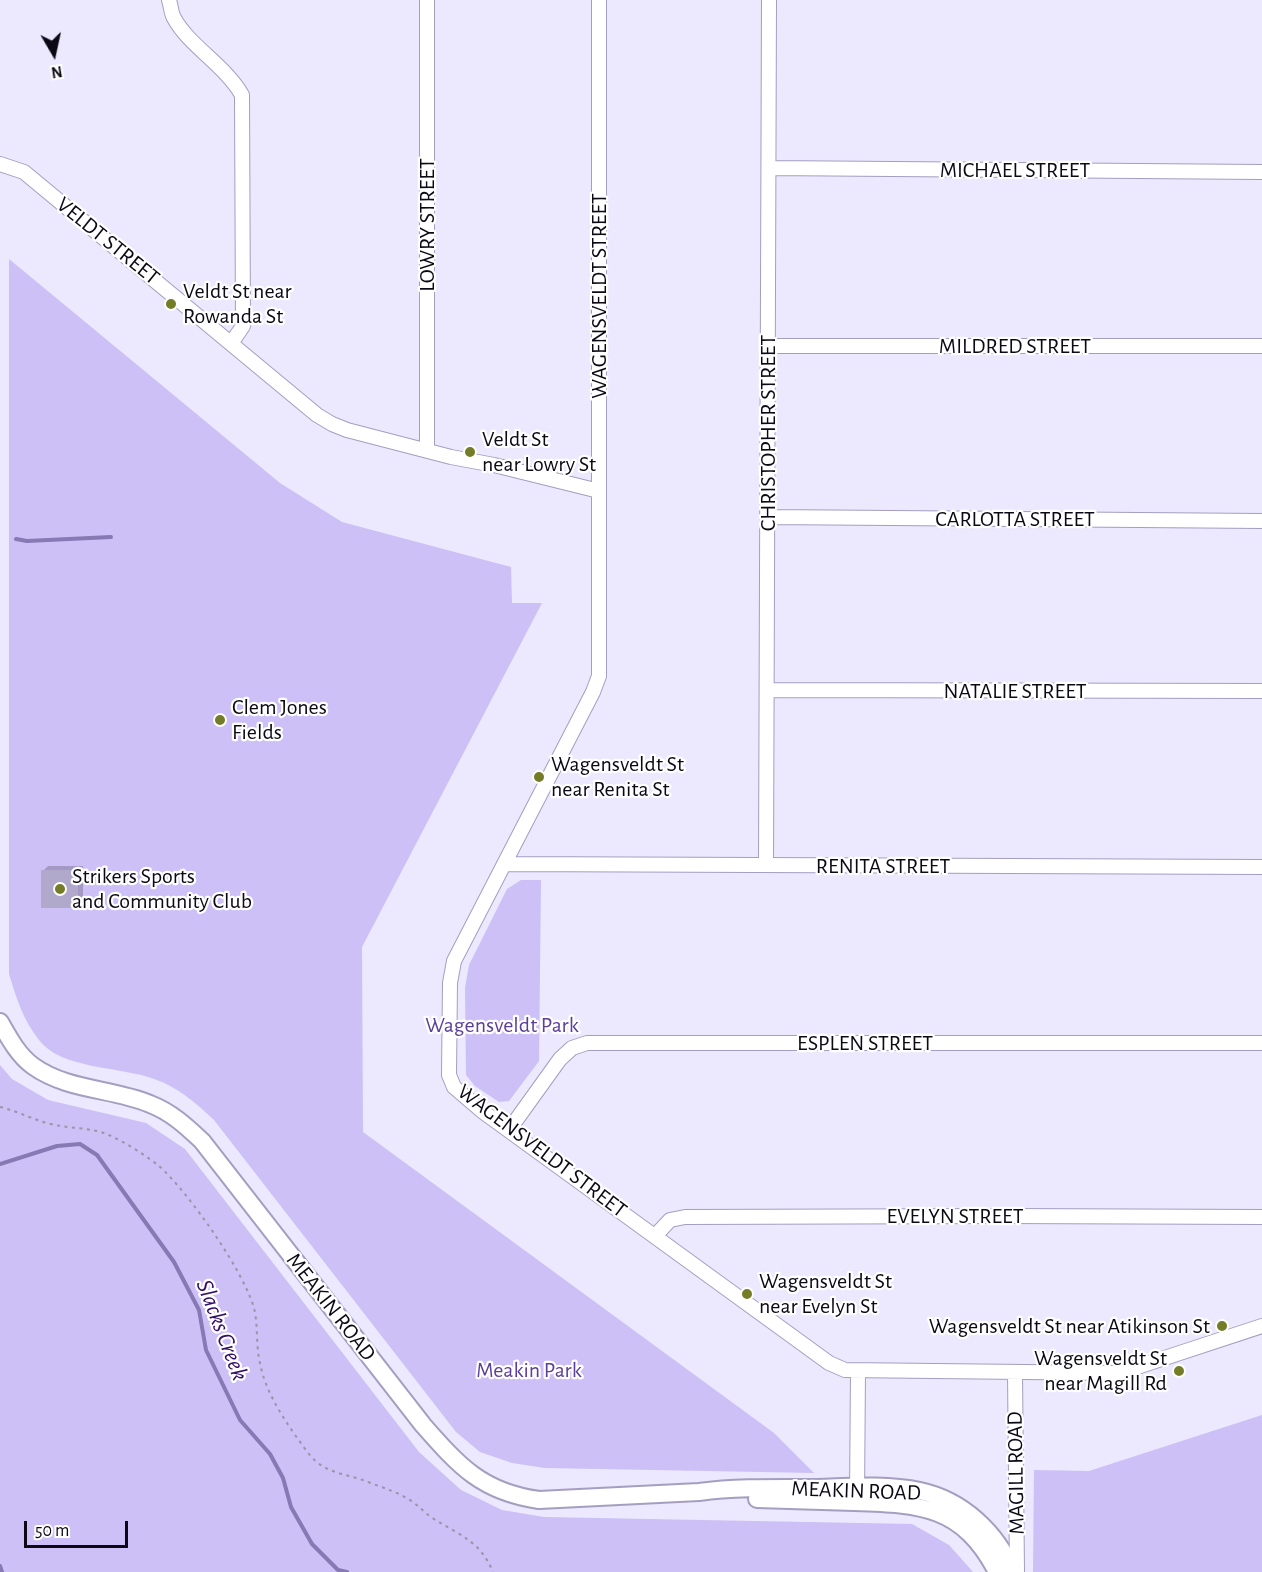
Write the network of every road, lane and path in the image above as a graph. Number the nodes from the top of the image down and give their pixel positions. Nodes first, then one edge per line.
1 (169, 0) edge
2 (427, 0) edge
3 (599, 0) edge
4 (769, 0) edge
5 (0, 164) edge
6 (769, 168) junction
7 (1262, 172) edge
8 (232, 342) junction
9 (768, 346) junction
10 (1262, 346) edge
11 (427, 450) junction
12 (599, 491) junction
13 (768, 517) junction
14 (1262, 521) edge
15 (767, 690) junction
16 (1262, 691) edge
17 (504, 864) junction
18 (766, 866) junction
19 (1262, 867) edge
20 (0, 1022) edge
21 (1262, 1043) edge
22 (0, 1107) edge
23 (509, 1130) junction
24 (1262, 1217) edge
25 (655, 1236) junction
26 (1262, 1326) edge
27 (858, 1372) junction
28 (1015, 1373) junction
29 (856, 1495) junction
30 (493, 1572) edge
31 (997, 1572) edge
32 (1012, 1572) edge
33 (1017, 1572) edge

1 - 8 street
2 - 11 street, LOWRY STREET
3 - 12 street, WAGENSVELDT STREET
4 - 6 street, CHRISTOPHER STREET
5 - 8 street, VELDT STREET
6 - 7 street, MICHAEL STREET
6 - 9 street, CHRISTOPHER STREET
8 - 11 street, VELDT STREET
9 - 10 street, MILDRED STREET
9 - 13 street, CHRISTOPHER STREET
11 - 12 street, VELDT STREET
12 - 17 street, WAGENSVELDT STREET
13 - 14 street, CARLOTTA STREET
13 - 15 street, CHRISTOPHER STREET
15 - 16 street, NATALIE STREET
15 - 18 street, CHRISTOPHER STREET
17 - 18 street, RENITA STREET
17 - 23 street, WAGENSVELDT STREET
18 - 19 street, RENITA STREET
20 - 29 street, MEAKIN ROAD
21 - 23 street, ESPLEN STREET
22 - 30 path
23 - 25 street, WAGENSVELDT STREET
24 - 25 street, EVELYN STREET
25 - 27 street, WAGENSVELDT STREET
26 - 28 street, WAGENSVELDT STREET
27 - 28 street, WAGENSVELDT STREET
27 - 29 street
28 - 33 street, MAGILL ROAD
29 - 31 street, MEAKIN ROAD
29 - 32 street, MEAKIN ROAD

